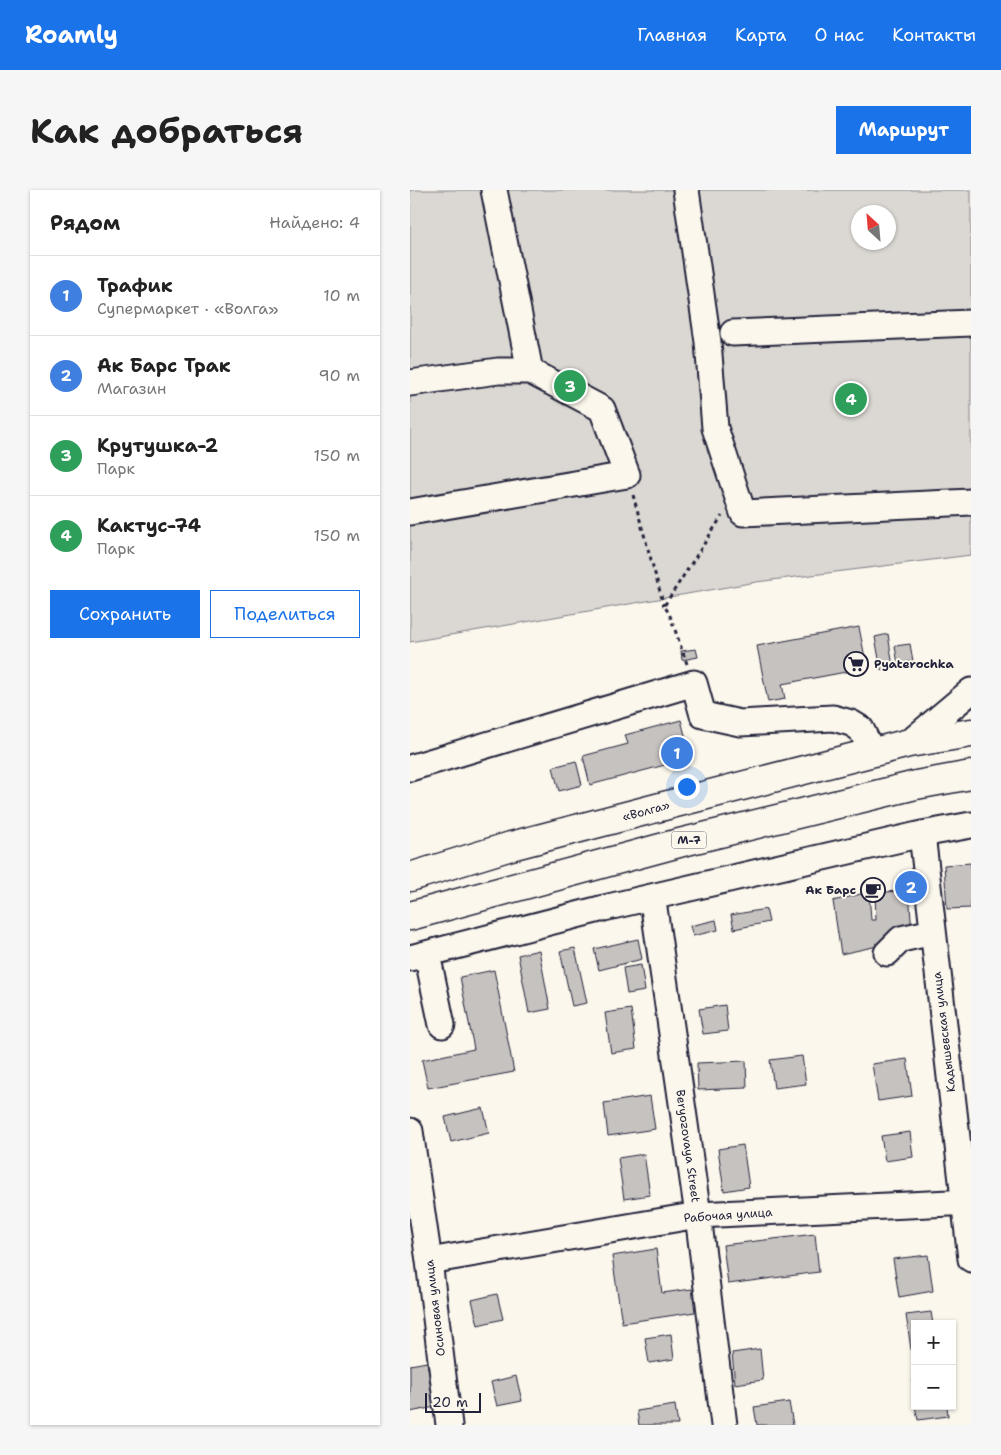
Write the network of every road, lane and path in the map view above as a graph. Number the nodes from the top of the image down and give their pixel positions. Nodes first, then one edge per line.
1 (494, 190) edge
2 (686, 190) edge
3 (971, 322) edge
4 (734, 333) dead end
5 (530, 371) junction
6 (410, 383) edge
7 (627, 475) junction
8 (737, 494) junction
9 (971, 502) edge
10 (410, 512) edge
11 (664, 606) junction
12 (694, 683) junction
13 (971, 691) edge
14 (971, 732) edge
15 (909, 743) junction
16 (872, 752) junction
17 (410, 768) edge
18 (971, 775) edge
19 (971, 825) edge
20 (922, 834) junction
21 (410, 878) edge
22 (651, 897) junction
23 (410, 916) edge
24 (933, 932) junction
25 (887, 953) dead end
26 (418, 956) edge
27 (442, 1025) dead end
28 (410, 1131) edge
29 (968, 1202) edge
30 (698, 1215) junction
31 (971, 1259) edge
32 (429, 1261) junction
33 (449, 1425) edge
34 (724, 1425) edge

1 - 5 street
2 - 8 street
3 - 4 street
5 - 6 street
5 - 7 street
7 - 10 street
7 - 11 path
8 - 9 street
8 - 11 path
11 - 12 path
12 - 16 street
12 - 17 street
13 - 15 street
14 - 15 highway, «Волга»
15 - 16 highway, «Волга»
16 - 21 highway, «Волга»
18 - 23 highway, М-7
19 - 20 street
20 - 22 street
20 - 24 street, Кадышевская улица
22 - 26 street
22 - 30 street, Beryozovaya Street
24 - 25 street
24 - 29 street, Кадышевская улица
26 - 27 street
28 - 32 street, Осиновая улица
29 - 30 street, Рабочая улица
29 - 31 street, Кадышевская улица
30 - 32 street, Рабочая улица
30 - 34 street, Beryozovaya Street
32 - 33 street, Осиновая улица

